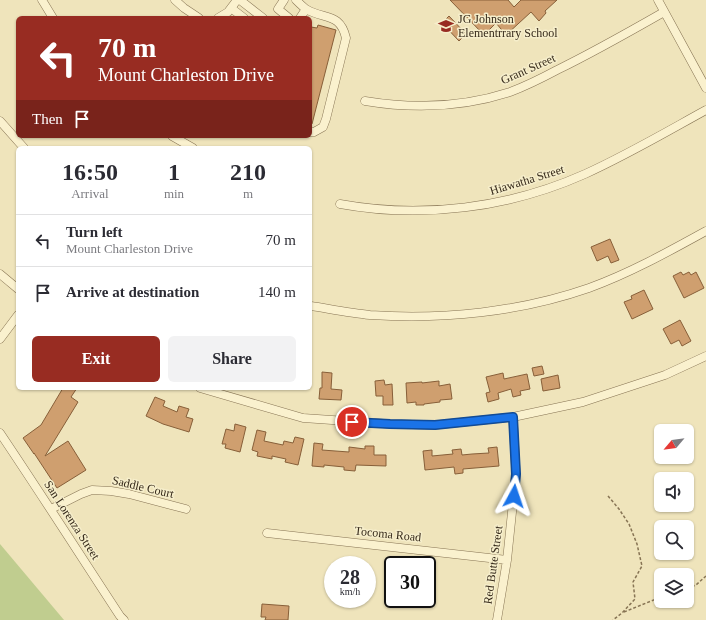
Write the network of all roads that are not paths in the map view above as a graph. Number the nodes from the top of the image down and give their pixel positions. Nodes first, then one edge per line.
1 (42, 0) edge
2 (175, 0) edge
3 (237, 0) edge
4 (240, 0) edge
5 (284, 0) edge
6 (296, 0) edge
7 (658, 0) edge
8 (231, 8) junction
9 (306, 9) junction
10 (664, 12) junction
11 (52, 16) edge
12 (195, 16) edge
13 (221, 16) edge
14 (241, 16) edge
15 (260, 16) edge
16 (287, 16) edge
17 (301, 16) edge
18 (706, 88) edge
19 (365, 101) dead end
20 (706, 110) edge
21 (0, 121) edge
22 (312, 132) edge
23 (176, 138) edge
24 (22, 146) edge
25 (190, 146) edge
26 (340, 204) dead end
27 (706, 231) edge
28 (0, 274) edge
29 (16, 287) edge
30 (312, 306) edge
31 (16, 318) edge
32 (0, 339) edge
33 (706, 356) edge
34 (207, 390) edge
35 (513, 417) junction
36 (0, 433) edge
37 (51, 509) junction
38 (186, 509) dead end
39 (267, 533) dead end
40 (507, 560) junction
41 (124, 620) edge
42 (497, 620) edge

1 - 11 street
2 - 12 street
3 - 8 street
4 - 15 street
5 - 16 street
6 - 9 street
7 - 10 street
8 - 13 street
8 - 14 street
9 - 17 street
9 - 22 street
10 - 18 street
10 - 19 street, Grant Street
20 - 26 street, Hiawatha Street
21 - 24 street
23 - 25 street
27 - 30 street
28 - 29 street
31 - 32 street
33 - 35 street
34 - 35 street
35 - 40 street, Red Butte Street
36 - 37 street, San Lorenza Street
37 - 38 street, Saddle Court
37 - 41 street, San Lorenza Street
39 - 40 street, Tocoma Road
40 - 42 street, Red Butte Street

